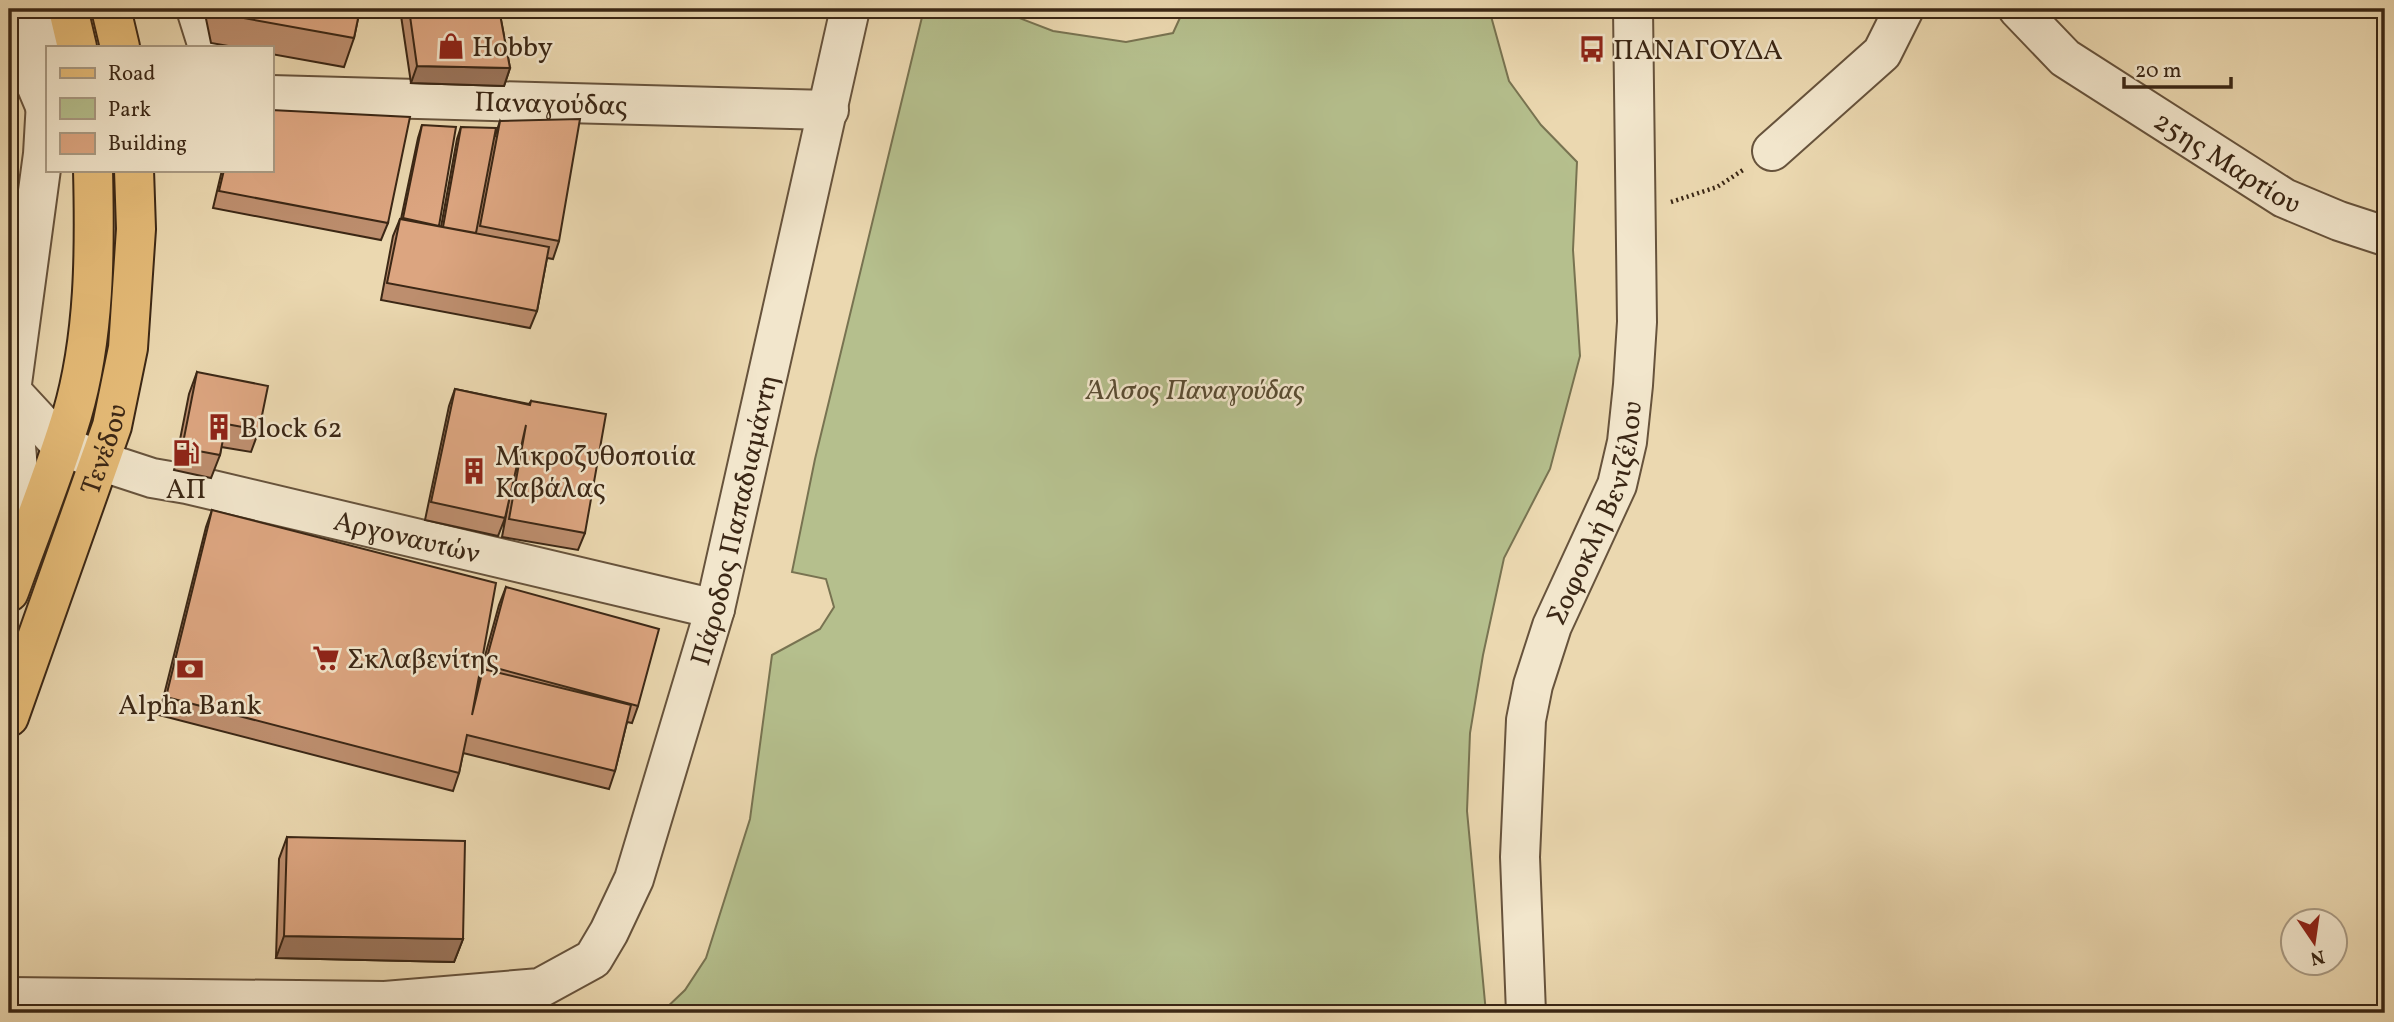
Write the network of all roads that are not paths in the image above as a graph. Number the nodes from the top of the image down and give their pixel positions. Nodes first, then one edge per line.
1 (42, 9) edge
2 (68, 9) edge
3 (111, 9) edge
4 (196, 9) edge
5 (850, 9) edge
6 (1633, 9) edge
7 (1904, 9) edge
8 (2018, 9) edge
9 (9, 21) edge
10 (48, 46) edge
11 (77, 46) edge
12 (120, 46) edge
13 (208, 46) edge
14 (46, 95) edge
15 (273, 95) edge
16 (829, 110) junction
17 (1772, 151) road end
18 (93, 172) edge
19 (134, 172) edge
20 (2385, 236) edge
21 (10, 391) junction
22 (61, 444) junction
23 (100, 461) junction
24 (25, 547) junction
25 (9, 592) edge
26 (715, 608) junction
27 (9, 717) edge
28 (9, 997) edge
29 (1526, 1013) edge

1 - 10 street
2 - 11 main road
3 - 12 main road
4 - 13 street
5 - 16 street, Πάροδος Παπαδιαμάντη
6 - 29 street, Σοφοκλή Βενιζέλου
7 - 17 street
8 - 20 street, 25ης Μαρτίου
9 - 14 street
14 - 21 street
15 - 16 street, Παναγούδας
16 - 26 street, Πάροδος Παπαδιαμάντη
18 - 22 main road, Τενέδου
19 - 23 main road, Τενέδου
21 - 22 street
21 - 24 street
22 - 23 street, Αργοναυτών
22 - 24 main road, Τενέδου
23 - 26 street, Αργοναυτών
23 - 27 main road, Τενέδου
24 - 25 main road, Τενέδου
26 - 28 street, Πάροδος Παπαδιαμάντη

